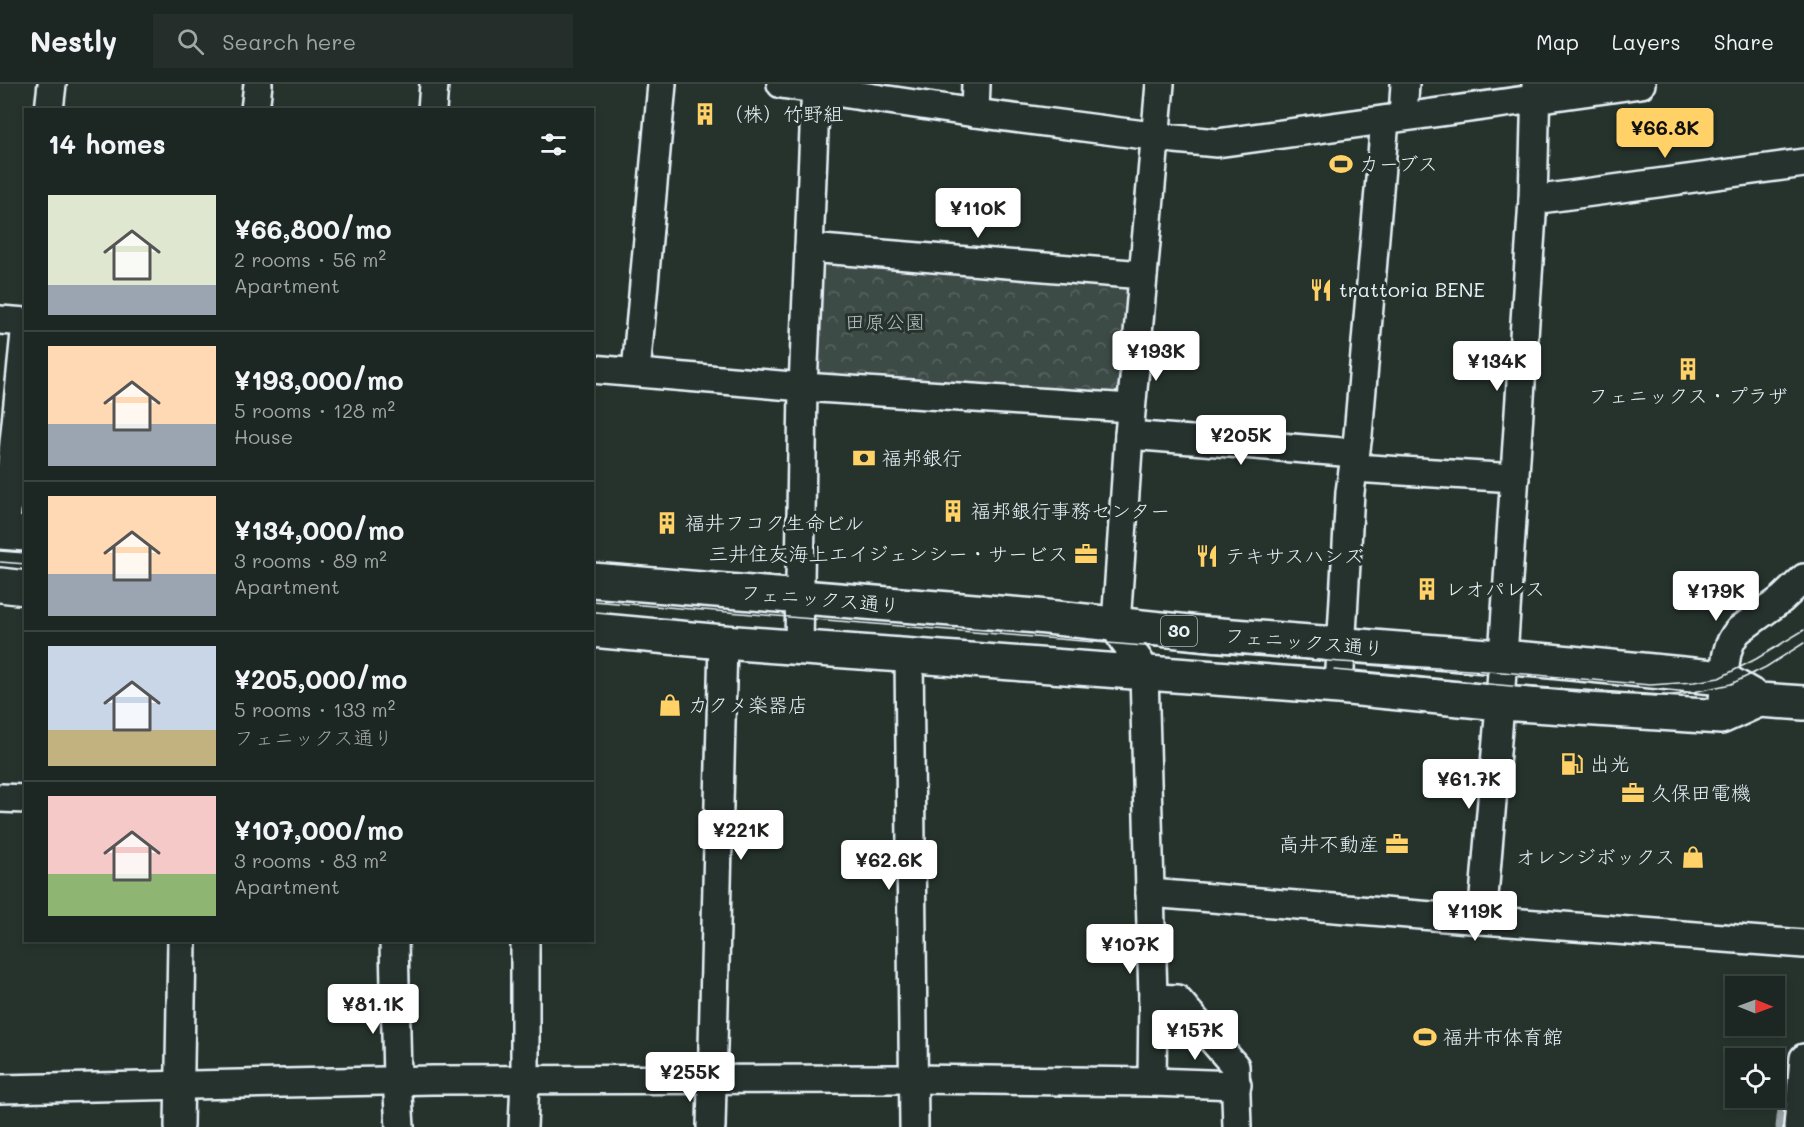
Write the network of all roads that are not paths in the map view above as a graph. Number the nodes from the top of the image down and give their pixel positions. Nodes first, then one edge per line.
1 (52, 84) edge
2 (258, 84) edge
3 (434, 84) edge
4 (662, 84) edge
5 (781, 84) edge
6 (976, 84) edge
7 (1160, 84) edge
8 (1404, 84) edge
9 (1641, 84) edge
10 (816, 87) edge
11 (1536, 91) edge
12 (49, 108) edge
13 (255, 108) edge
14 (432, 108) edge
15 (975, 113) junction
16 (1394, 118) junction
17 (1157, 136) junction
18 (1804, 163) edge
19 (1533, 200) junction
20 (809, 248) junction
21 (1143, 275) junction
22 (0, 320) edge
23 (24, 322) edge
24 (24, 348) edge
25 (594, 369) edge
26 (636, 372) junction
27 (803, 387) junction
28 (1131, 408) junction
29 (1129, 435) junction
30 (1355, 461) junction
31 (1515, 477) junction
32 (10, 533) edge
33 (1804, 578) edge
34 (594, 580) edge
35 (0, 585) edge
36 (24, 588) edge
37 (799, 597) junction
38 (1116, 624) junction
39 (594, 630) edge
40 (723, 642) junction
41 (1342, 645) junction
42 (799, 647) junction
43 (909, 655) junction
44 (1502, 658) junction
45 (1144, 673) junction
46 (1726, 681) junction
47 (1339, 687) junction
48 (1759, 700) junction
49 (1500, 703) junction
50 (1804, 704) edge
51 (1721, 717) junction
52 (0, 798) edge
53 (24, 799) edge
54 (1150, 893) junction
55 (1482, 920) junction
56 (182, 942) edge
57 (394, 942) edge
58 (525, 942) edge
59 (1804, 945) edge
60 (1153, 999) junction
61 (1804, 1058) edge
62 (913, 1079) junction
63 (397, 1080) junction
64 (525, 1080) junction
65 (713, 1080) junction
66 (1152, 1082) junction
67 (180, 1085) junction
68 (1237, 1085) junction
69 (0, 1089) edge
70 (179, 1127) edge
71 (400, 1127) edge
72 (523, 1127) edge
73 (711, 1127) edge
74 (914, 1127) edge
75 (1237, 1127) edge
76 (1798, 1127) edge

1 - 12 street
2 - 13 street
3 - 14 street
4 - 26 street
5 - 10 street
6 - 15 street
7 - 17 street
8 - 16 street
9 - 11 street
10 - 15 street
10 - 20 street
11 - 16 street
11 - 19 street
15 - 17 street
16 - 17 street
16 - 30 street
17 - 21 street
18 - 19 street
19 - 31 street
20 - 21 street
20 - 27 street
21 - 28 street
22 - 23 street
24 - 32 street
25 - 26 street
26 - 27 street
27 - 28 street
27 - 37 street
28 - 29 street
29 - 30 street
29 - 38 street
30 - 31 street
30 - 41 street
31 - 44 street
33 - 46 street
34 - 37 main road, フェニックス通り / 30
35 - 36 main road
37 - 38 main road, フェニックス通り / 30
37 - 42 street
38 - 41 main road, フェニックス通り / 30
38 - 45 street
39 - 40 main road, フェニックス通り / 30
40 - 42 main road, フェニックス通り / 30
40 - 65 street
41 - 44 main road, フェニックス通り / 30
41 - 47 street
42 - 43 main road, フェニックス通り / 30
43 - 45 main road, フェニックス通り / 30
43 - 62 street
44 - 46 main road, フェニックス通り / 30
44 - 49 street
45 - 47 main road, フェニックス通り / 30
45 - 54 street
46 - 48 main road, フェニックス通り / 30
46 - 51 street
47 - 49 main road, フェニックス通り / 30
48 - 50 main road, フェニックス通り / 30
48 - 51 main road, フェニックス通り / 30
49 - 51 main road, フェニックス通り / 30
49 - 55 street
52 - 53 street
54 - 55 street
54 - 60 street
55 - 59 street
56 - 67 street
57 - 63 street
58 - 64 street
60 - 66 street
60 - 68 street
61 - 76 street
62 - 65 street
62 - 66 street
62 - 74 street
63 - 64 street
63 - 67 street
63 - 71 street
64 - 65 street
64 - 72 street
65 - 73 street
66 - 68 street
67 - 69 street
67 - 70 street
68 - 75 street

